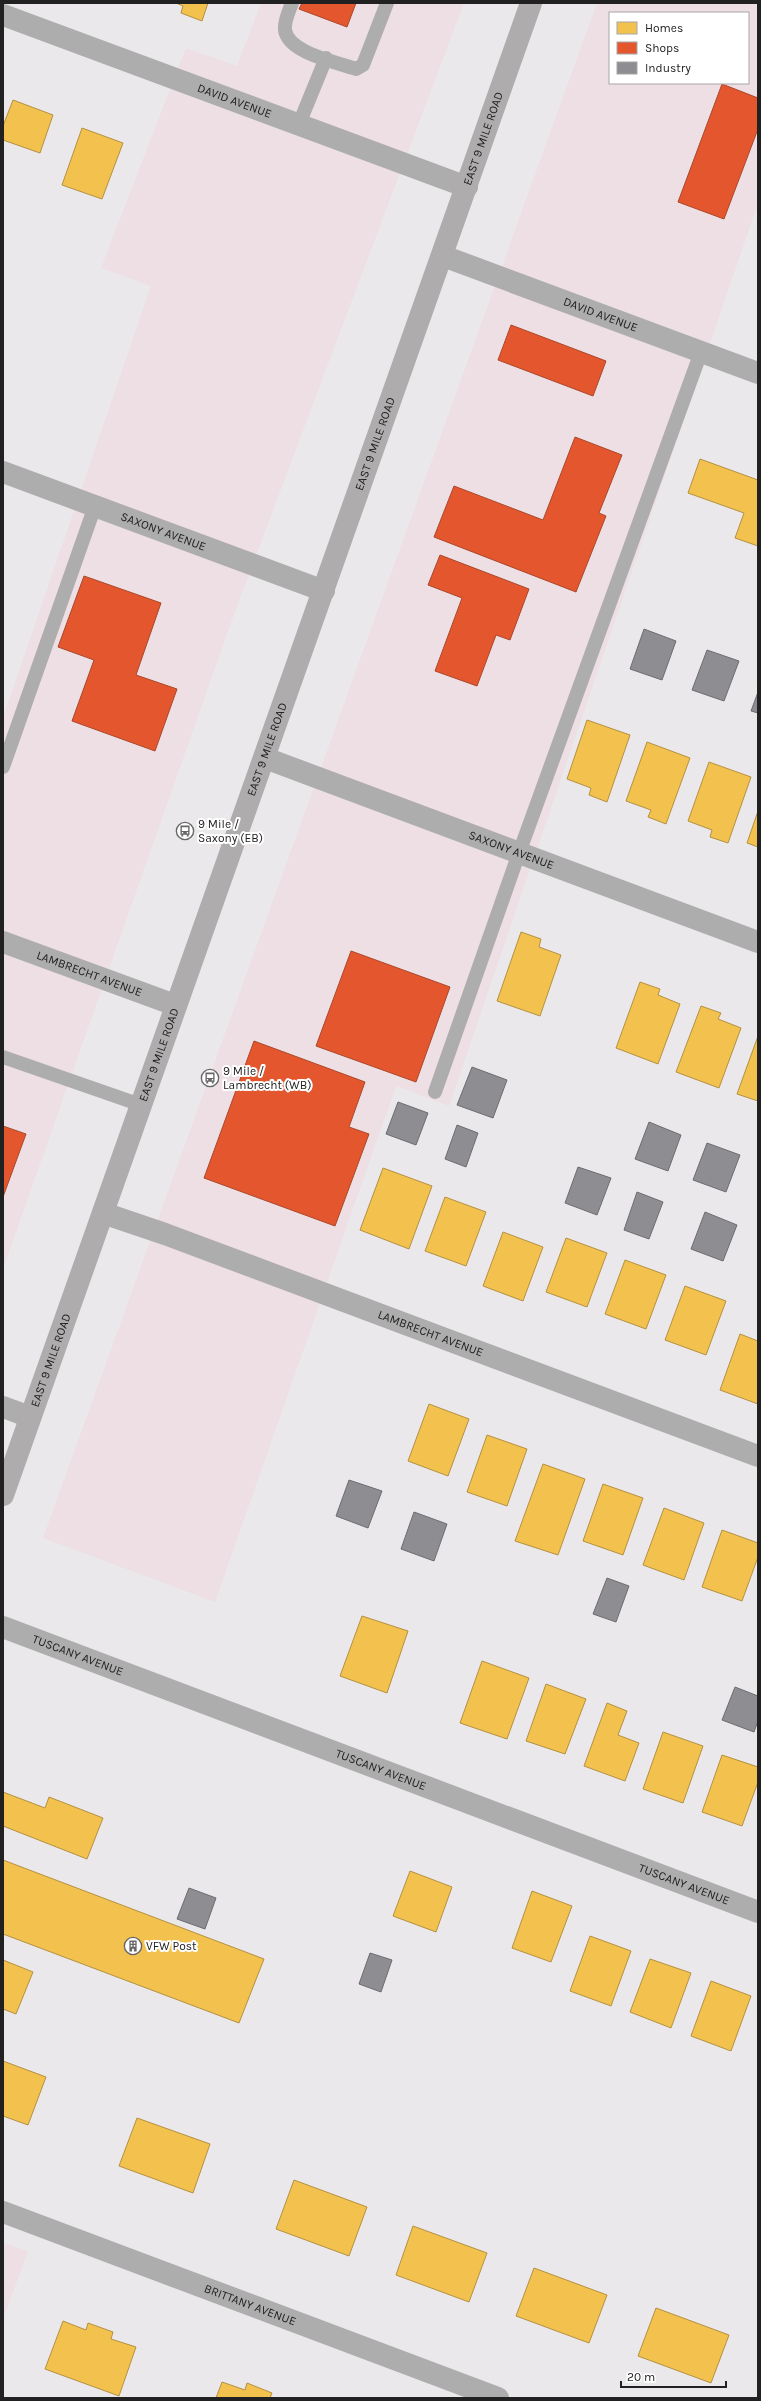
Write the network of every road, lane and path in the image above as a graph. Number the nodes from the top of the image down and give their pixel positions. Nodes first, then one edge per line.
1 (292, 3) edge
2 (387, 3) edge
3 (531, 3) edge
4 (3, 15) edge
5 (326, 58) junction
6 (300, 124) junction
7 (467, 187) junction
8 (443, 256) junction
9 (701, 352) junction
10 (758, 373) edge
11 (3, 472) edge
12 (96, 506) junction
13 (324, 591) junction
14 (265, 758) junction
15 (3, 768) edge
16 (519, 853) junction
17 (3, 942) edge
18 (758, 942) edge
19 (175, 1005) junction
20 (3, 1057) edge
21 (435, 1092) dead end
22 (141, 1105) junction
23 (103, 1213) junction
24 (3, 1407) edge
25 (30, 1417) junction
26 (758, 1456) edge
27 (3, 1495) edge
28 (3, 1627) edge
29 (758, 1912) edge
30 (3, 2212) edge
31 (498, 2398) edge

1 - 5 lane
2 - 5 lane
3 - 7 main road, EAST 9 MILE ROAD
4 - 6 street, DAVID AVENUE
5 - 6 lane
6 - 7 street, DAVID AVENUE
7 - 8 main road, EAST 9 MILE ROAD
8 - 9 street, DAVID AVENUE
8 - 13 main road, EAST 9 MILE ROAD
9 - 10 street, DAVID AVENUE
9 - 16 lane
11 - 12 street, SAXONY AVENUE
12 - 13 street, SAXONY AVENUE
12 - 15 lane
13 - 14 main road, EAST 9 MILE ROAD
14 - 16 street, SAXONY AVENUE
14 - 19 main road, EAST 9 MILE ROAD
16 - 18 street, SAXONY AVENUE
16 - 21 lane
17 - 19 street, LAMBRECHT AVENUE
19 - 22 main road, EAST 9 MILE ROAD
20 - 22 lane
22 - 23 main road, EAST 9 MILE ROAD
23 - 25 main road, EAST 9 MILE ROAD
23 - 26 street, LAMBRECHT AVENUE
24 - 25 street
25 - 27 main road, EAST 9 MILE ROAD
28 - 29 street, TUSCANY AVENUE
30 - 31 street, BRITTANY AVENUE

